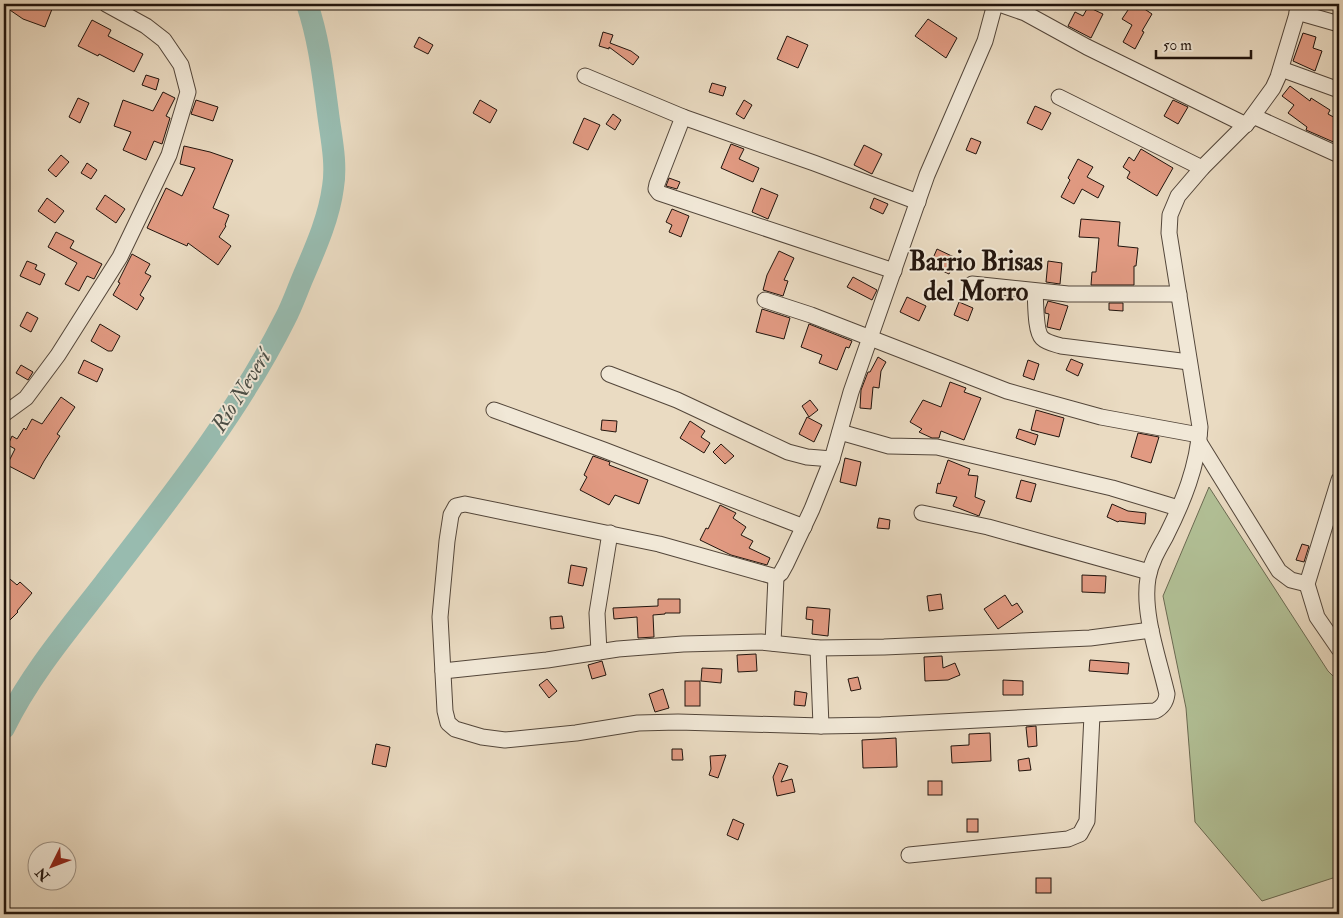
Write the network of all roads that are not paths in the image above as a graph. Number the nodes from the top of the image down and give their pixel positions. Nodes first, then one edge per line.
1 (106, 4) edge
2 (995, 4) edge
3 (999, 4) edge
4 (124, 8) edge
5 (1298, 8) edge
6 (1339, 24) edge
7 (1281, 69) junction
8 (585, 76) dead end
9 (1339, 90) edge
10 (1059, 98) dead end
11 (683, 117) junction
12 (1250, 120) junction
13 (1339, 155) edge
14 (1202, 168) junction
15 (918, 202) junction
16 (894, 272) junction
17 (972, 284) dead end
18 (1035, 292) junction
19 (1179, 294) junction
20 (765, 300) dead end
21 (870, 339) junction
22 (1189, 362) junction
23 (609, 374) dead end
24 (494, 410) dead end
25 (4, 415) edge
26 (4, 429) edge
27 (840, 432) junction
28 (1199, 439) junction
29 (832, 459) junction
30 (1339, 480) edge
31 (1178, 508) junction
32 (922, 512) dead end
33 (804, 527) junction
34 (610, 533) junction
35 (1149, 572) junction
36 (776, 577) junction
37 (1307, 584) junction
38 (1151, 630) junction
39 (773, 643) junction
40 (818, 648) junction
41 (1339, 649) edge
42 (599, 652) junction
43 (443, 671) junction
44 (1092, 715) junction
45 (821, 726) junction
46 (909, 854) dead end

1 - 4 street
2 - 15 street
3 - 12 street
4 - 25 street
5 - 6 street
5 - 7 street
7 - 9 street
7 - 12 street
8 - 11 street
10 - 14 street
11 - 15 street
11 - 16 street
12 - 13 street
12 - 14 street
14 - 19 street
15 - 16 street
16 - 21 street
17 - 18 street
18 - 19 street
18 - 22 street
19 - 22 street
20 - 21 street
21 - 27 street
21 - 28 street
22 - 28 street
23 - 29 street
24 - 33 street
25 - 26 street
27 - 29 street
27 - 31 street
28 - 31 street
28 - 37 street
29 - 33 street
30 - 37 street
31 - 35 street
32 - 35 street
33 - 36 street
34 - 36 street
34 - 42 street
34 - 43 street
35 - 38 street
36 - 39 street
37 - 41 street
38 - 40 street
38 - 44 street
39 - 40 street
39 - 42 street
40 - 45 street
42 - 43 street
43 - 45 street
44 - 45 street
44 - 46 street

